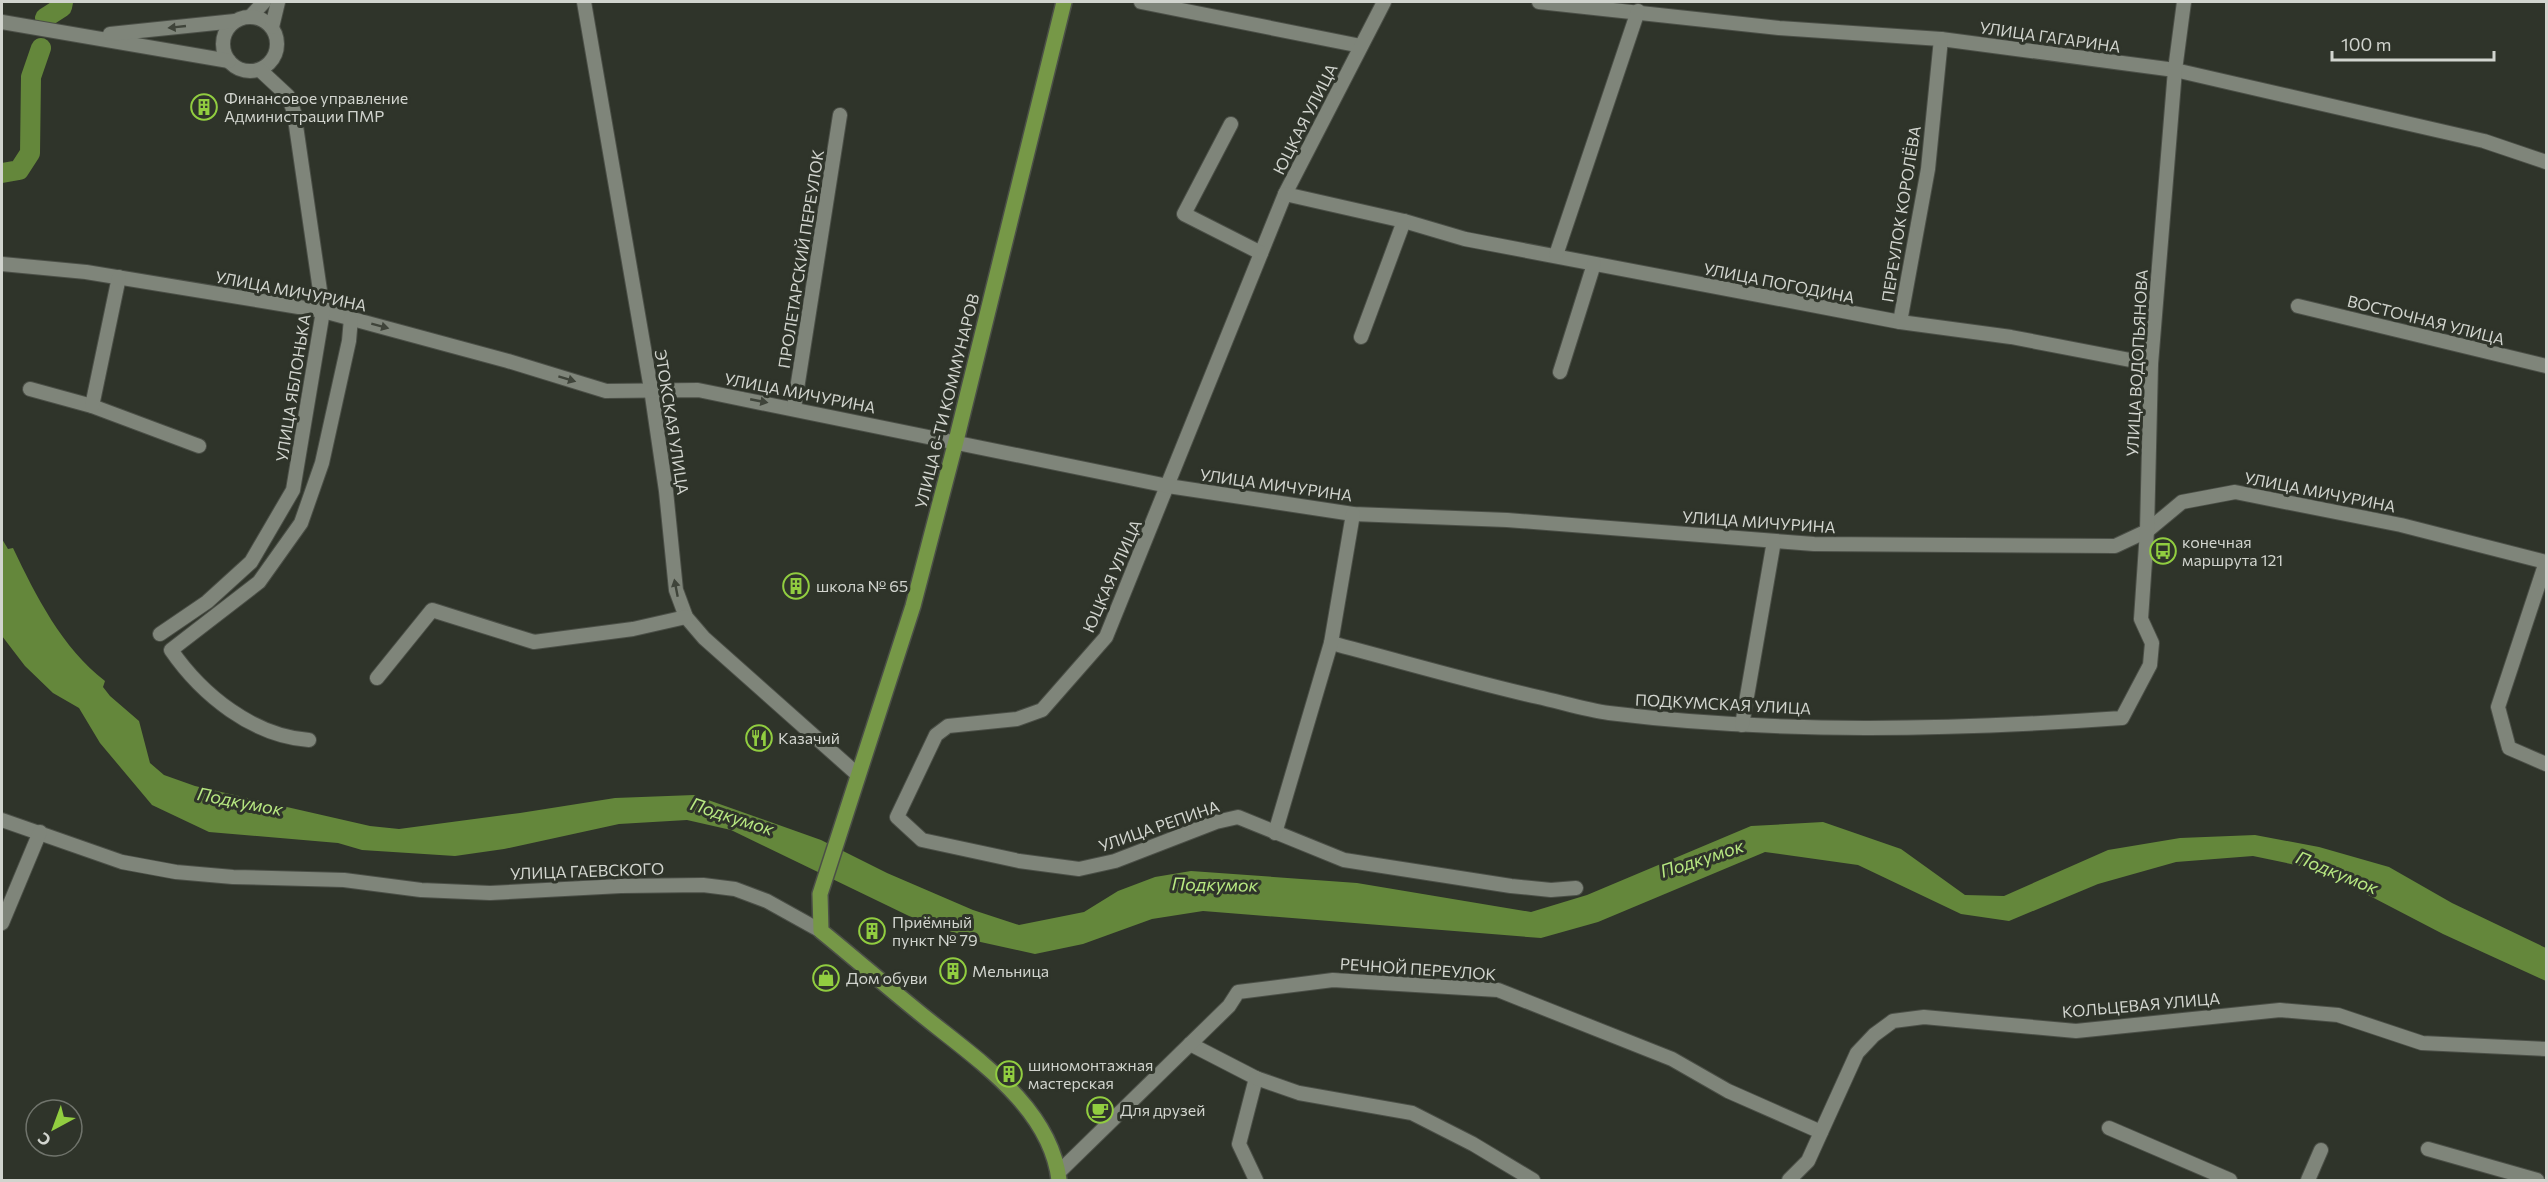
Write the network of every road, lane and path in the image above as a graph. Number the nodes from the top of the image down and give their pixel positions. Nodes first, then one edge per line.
1 (264, 2) edge
2 (278, 2) edge
3 (584, 2) edge
4 (1064, 2) edge
5 (1141, 2) edge
6 (1384, 2) edge
7 (1539, 2) edge
8 (2184, 2) edge
9 (1215, 8) edge
10 (1638, 11) junction
11 (251, 16) junction
12 (236, 21) junction
13 (2, 22) edge
14 (272, 27) junction
15 (93, 36) junction
16 (1941, 39) junction
17 (1361, 45) junction
18 (229, 61) junction
19 (260, 70) junction
20 (2175, 70) junction
21 (840, 115) dead end
22 (1231, 124) dead end
23 (2547, 162) edge
24 (1286, 194) junction
25 (1404, 221) junction
26 (1262, 253) junction
27 (1556, 255) junction
28 (2, 264) edge
29 (1594, 264) junction
30 (119, 278) junction
31 (2298, 306) dead end
32 (323, 311) junction
33 (351, 318) junction
34 (1900, 322) junction
35 (1361, 337) dead end
36 (2151, 364) junction
37 (2547, 366) edge
38 (1560, 372) dead end
39 (30, 389) dead end
40 (651, 389) junction
41 (92, 406) junction
42 (794, 408) junction
43 (957, 441) junction
44 (199, 446) dead end
45 (1168, 486) junction
46 (1353, 514) junction
47 (2147, 531) junction
48 (1774, 541) junction
49 (2546, 562) edge
50 (686, 617) junction
51 (160, 634) dead end
52 (1331, 643) junction
53 (377, 678) dead end
54 (2122, 718) joint
55 (1742, 724) junction
56 (309, 740) dead end
57 (2547, 764) edge
58 (858, 775) junction
59 (897, 817) joint
60 (2, 820) edge
61 (40, 832) junction
62 (1275, 833) junction
63 (1576, 888) dead end
64 (2, 923) edge
65 (821, 931) junction
66 (1190, 1044) junction
67 (2547, 1049) edge
68 (1256, 1078) junction
69 (2109, 1128) dead end
70 (1821, 1132) junction
71 (2428, 1149) dead end
72 (2321, 1150) dead end
73 (1058, 1177) edge
74 (1256, 1180) edge
75 (1533, 1180) edge
76 (1789, 1180) edge
77 (2230, 1180) edge
78 (2308, 1180) edge
79 (2537, 1180) edge

1 - 11 street
2 - 14 street
3 - 40 street, ЭТОКСКАЯ УЛИЦА
4 - 43 main road, УЛИЦА 6-ТИ КОММУНАРОВ
5 - 9 street
6 - 17 street, ЮЦКАЯ УЛИЦА
7 - 10 street, УЛИЦА ГАГАРИНА
8 - 20 street, УЛИЦА ВОДОПЬЯНОВА
9 - 17 street
10 - 16 street, УЛИЦА ГАГАРИНА
10 - 27 street
11 - 12 street
11 - 14 street
12 -> 15 street
12 - 18 street
13 - 15 street
14 - 19 street
15 - 18 street
16 - 20 street, УЛИЦА ГАГАРИНА
16 - 34 street, ПЕРЕУЛОК КОРОЛЁВА
17 - 24 street, ЮЦКАЯ УЛИЦА
18 - 19 street
19 - 32 street, УЛИЦА ЯБЛОНЬКА
20 - 23 street, УЛИЦА ГАГАРИНА
20 - 36 street, УЛИЦА ВОДОПЬЯНОВА
21 - 42 street, ПРОЛЕТАРСКИЙ ПЕРЕУЛОК
22 - 26 street
24 - 25 street, УЛИЦА ПОГОДИНА
24 - 26 street, ЮЦКАЯ УЛИЦА
25 - 27 street, УЛИЦА ПОГОДИНА
25 - 35 street
26 - 45 street, ЮЦКАЯ УЛИЦА
27 - 29 street, УЛИЦА ПОГОДИНА
28 - 30 street, УЛИЦА МИЧУРИНА
29 - 34 street, УЛИЦА ПОГОДИНА
29 - 38 street
30 - 32 street, УЛИЦА МИЧУРИНА
30 - 41 street
31 - 37 street, ВОСТОЧНАЯ УЛИЦА
32 - 33 street, УЛИЦА МИЧУРИНА
32 - 51 street, УЛИЦА ЯБЛОНЬКА
33 -> 40 street, УЛИЦА МИЧУРИНА
33 - 56 street
34 - 36 street, УЛИЦА ПОГОДИНА
36 - 47 street, УЛИЦА ВОДОПЬЯНОВА
39 - 41 street
40 -> 42 street, УЛИЦА МИЧУРИНА
50 -> 40 street, ЭТОКСКАЯ УЛИЦА
41 - 44 street
42 - 43 street, УЛИЦА МИЧУРИНА
43 - 45 street, УЛИЦА МИЧУРИНА
43 - 58 main road, УЛИЦА 6-ТИ КОММУНАРОВ
45 - 46 street, УЛИЦА МИЧУРИНА
45 - 59 street, ЮЦКАЯ УЛИЦА
46 - 48 street, УЛИЦА МИЧУРИНА
46 - 52 street
47 - 48 street, УЛИЦА МИЧУРИНА
47 - 49 street, УЛИЦА МИЧУРИНА
47 - 54 street, УЛИЦА ВОДОПЬЯНОВА
48 - 55 street
49 - 57 street
50 - 53 street
50 - 58 street, ЭТОКСКАЯ УЛИЦА
52 - 55 street, ПОДКУМСКАЯ УЛИЦА
52 - 62 street
54 - 55 street, ПОДКУМСКАЯ УЛИЦА
58 - 65 main road, УЛИЦА 6-ТИ КОММУНАРОВ
59 - 62 street, УЛИЦА РЕПИНА
60 - 61 street, УЛИЦА ГАЕВСКОГО
61 - 64 street
61 - 65 street, УЛИЦА ГАЕВСКОГО
62 - 63 street, УЛИЦА РЕПИНА
65 - 73 main road, УЛИЦА ГАЕВСКОГО
66 - 68 street
66 - 70 street, РЕЧНОЙ ПЕРЕУЛОК
66 - 73 street, РЕЧНОЙ ПЕРЕУЛОК
67 - 70 street, КОЛЬЦЕВАЯ УЛИЦА
68 - 74 street
68 - 75 street
69 - 77 street
70 - 76 street, КОЛЬЦЕВАЯ УЛИЦА
71 - 79 street
72 - 78 street

